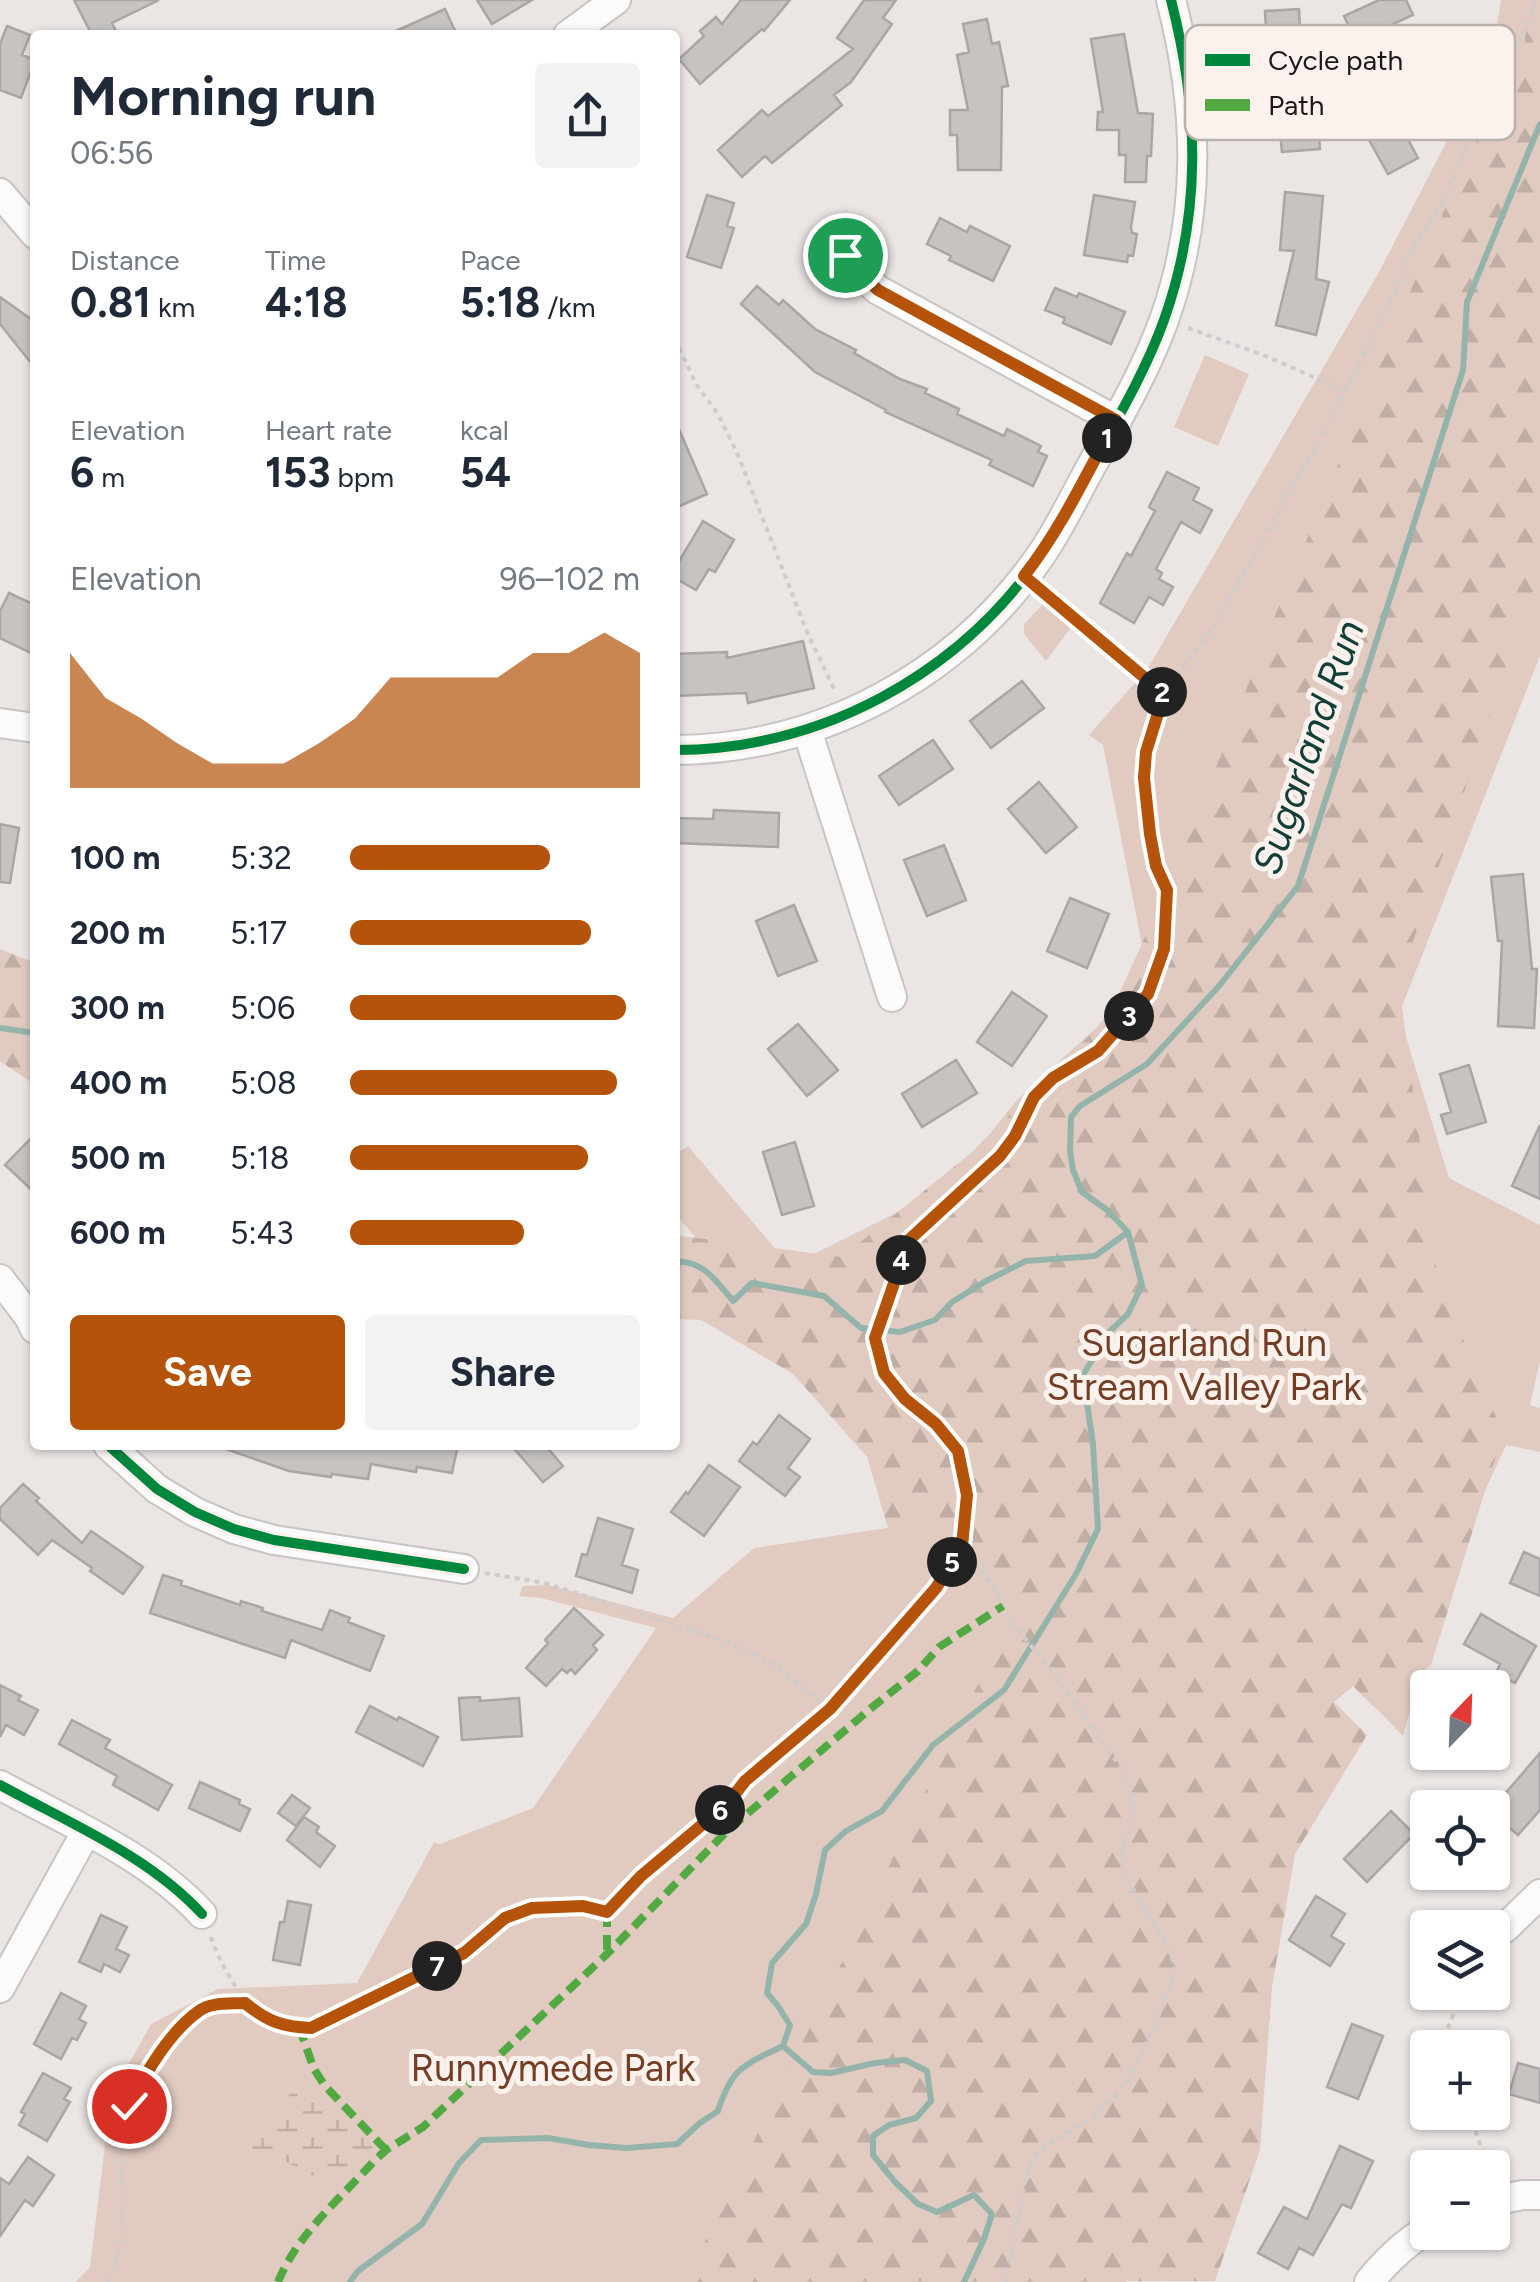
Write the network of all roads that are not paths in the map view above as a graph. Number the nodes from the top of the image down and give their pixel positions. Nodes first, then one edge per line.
1 (616, 0) edge
2 (1171, 0) edge
3 (575, 30) edge
4 (1185, 58) edge
5 (1193, 140) edge
6 (0, 192) edge
7 (30, 228) edge
8 (835, 232) dead end
9 (1116, 420) junction
10 (0, 723) edge
11 (30, 727) edge
12 (807, 730) junction
13 (680, 750) edge
14 (892, 997) dead end
15 (0, 1279) edge
16 (30, 1319) edge
17 (113, 1450) edge
18 (464, 1570) road end
19 (0, 1785) edge
20 (86, 1832) junction
21 (1540, 1894) edge
22 (202, 1914) road end
23 (1510, 1923) edge
24 (0, 1988) edge
25 (1540, 2195) edge
26 (1510, 2198) edge
27 (1410, 2241) edge
28 (1370, 2282) edge

1 - 3 street
2 - 4 street
5 - 9 street
6 - 7 street
8 - 9 street
9 - 12 street
10 - 11 street
12 - 13 street
12 - 14 street
15 - 16 street
17 - 18 street
19 - 20 street
20 - 22 street
20 - 24 street
21 - 23 street
25 - 26 street
27 - 28 street

